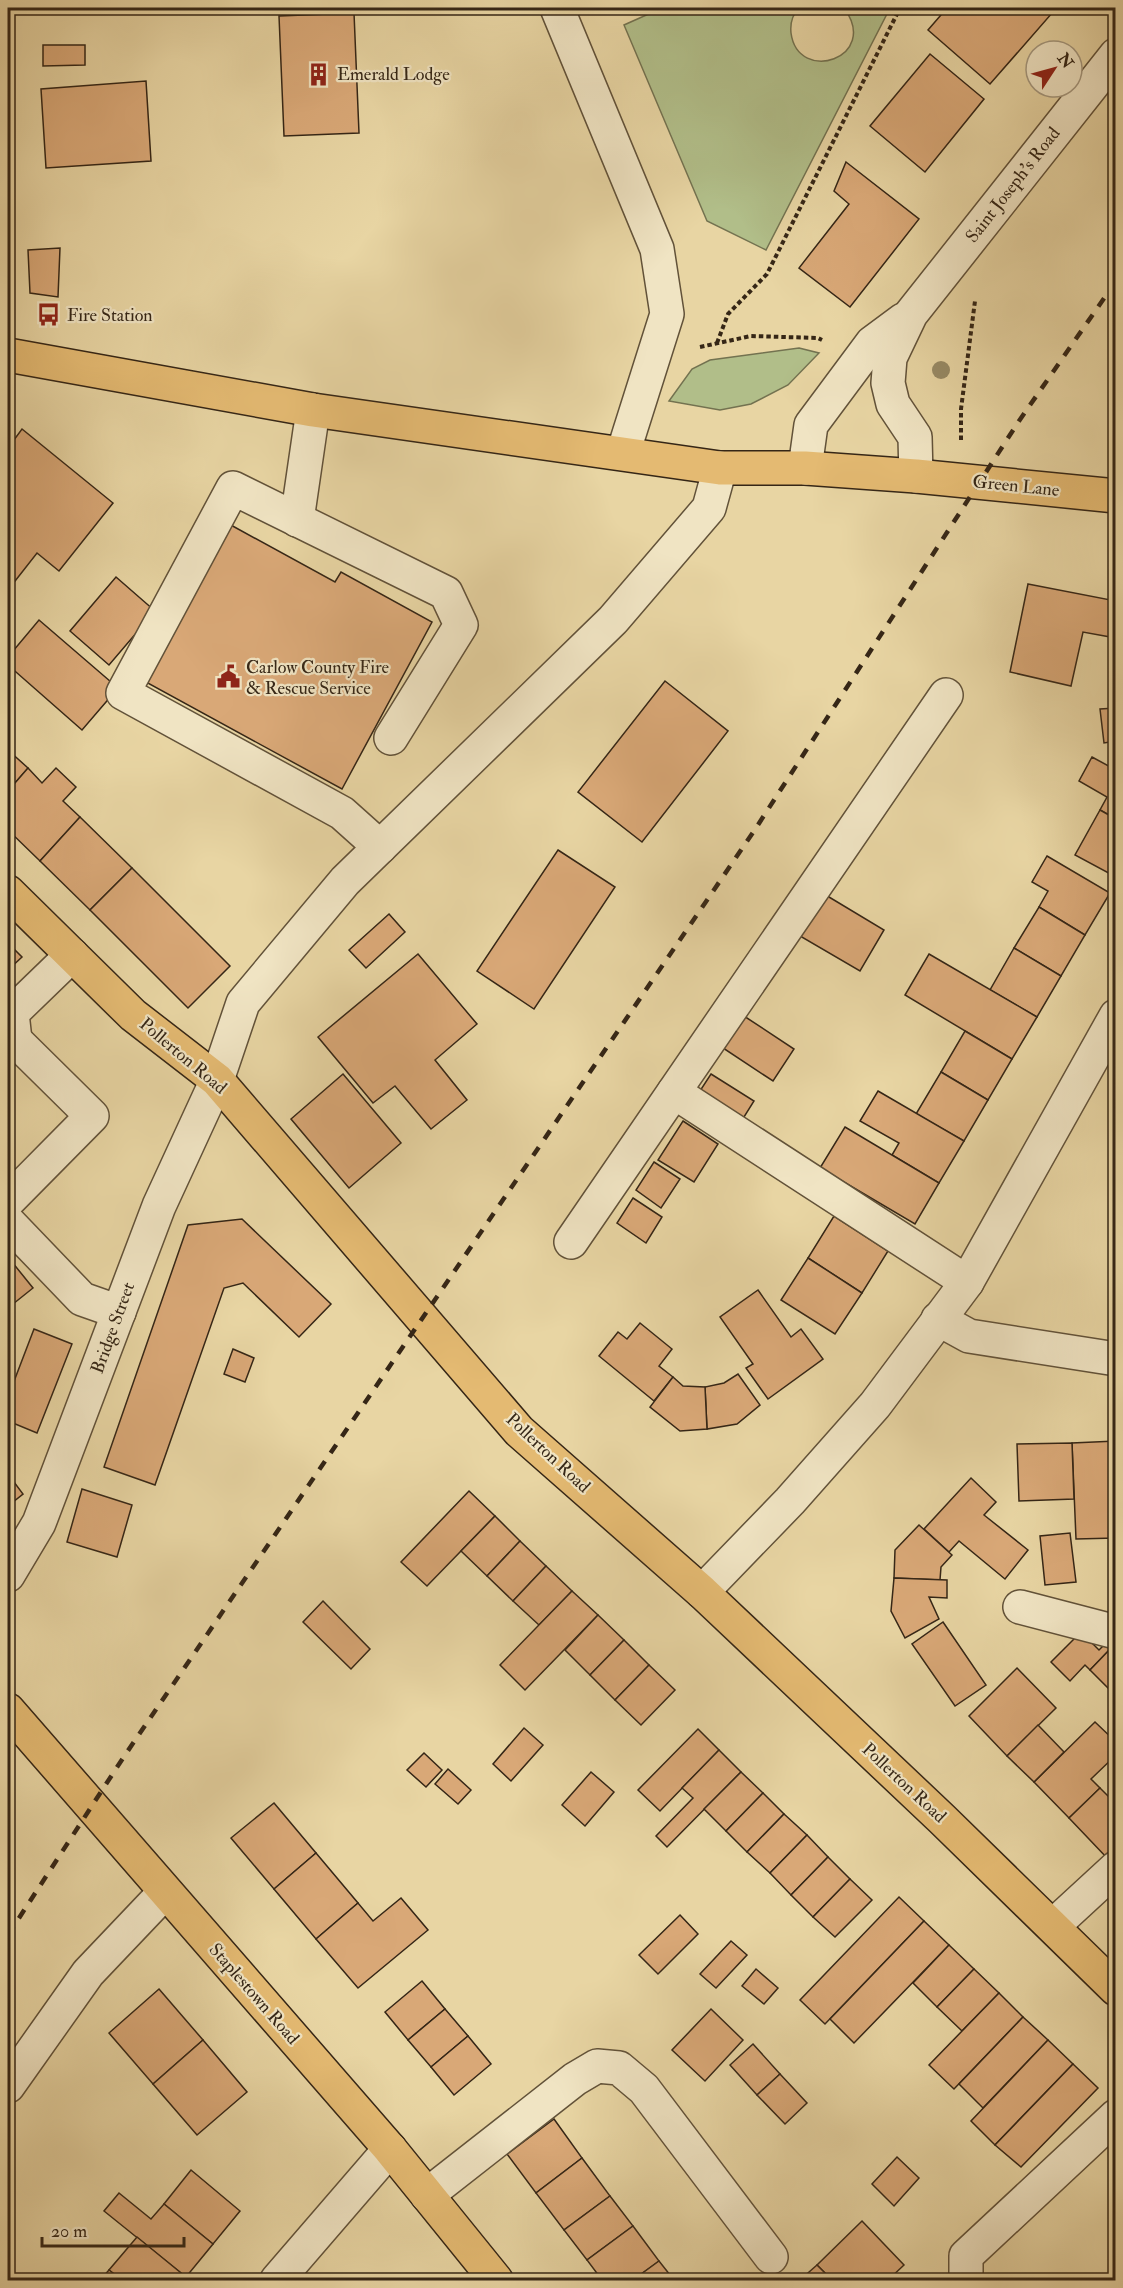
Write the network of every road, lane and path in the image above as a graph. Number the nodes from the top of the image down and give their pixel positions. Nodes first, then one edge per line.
1 (557, 8) edge
2 (900, 8) edge
3 (1116, 55) edge
4 (966, 245) junction
5 (911, 314) junction
6 (717, 343) junction
7 (8, 355) edge
8 (655, 356) junction
9 (857, 365) junction
10 (312, 410) junction
11 (623, 453) junction
12 (720, 468) junction
13 (805, 468) junction
14 (916, 476) junction
15 (961, 480) junction
16 (1116, 496) edge
17 (297, 520) junction
18 (946, 695) dead end
19 (391, 738) dead end
20 (380, 847) junction
21 (8, 892) edge
22 (72, 955) junction
23 (1116, 1016) edge
24 (11, 1043) edge
25 (217, 1080) junction
26 (674, 1092) junction
27 (8, 1201) edge
28 (8, 1222) edge
29 (571, 1242) dead end
30 (967, 1282) junction
31 (119, 1312) junction
32 (938, 1319) junction
33 (1116, 1359) edge
34 (8, 1575) edge
35 (702, 1592) junction
36 (1020, 1607) dead end
37 (1116, 1632) edge
38 (8, 1710) edge
39 (1116, 1868) edge
40 (165, 1892) junction
41 (1053, 1926) junction
42 (1116, 1989) edge
43 (8, 2086) edge
44 (1116, 2116) edge
45 (390, 2149) junction
46 (427, 2196) junction
47 (771, 2257) dead end
48 (278, 2280) edge
49 (496, 2280) edge
50 (966, 2280) edge

1 - 8 street
2 - 6 path
3 - 4 street, Saint Joseph's Road
4 - 5 street, Saint Joseph's Road
4 - 15 path
5 - 9 street, Saint Joseph's Road
5 - 14 street, Saint Joseph's Road
6 - 8 path
6 - 9 path
7 - 10 main road, Green Lane
8 - 11 street
9 - 13 street, Saint Joseph's Road
10 - 11 main road, Green Lane
10 - 17 street
11 - 12 main road, Green Lane
12 - 13 main road, Green Lane
12 - 20 street, Bridge Street
13 - 14 main road, Green Lane
14 - 15 main road, Green Lane
15 - 16 main road, Green Lane
17 - 19 street
17 - 20 street
18 - 26 street
20 - 25 street, Bridge Street
21 - 22 main road, Pollerton Road
22 - 24 street
22 - 25 main road, Pollerton Road
23 - 30 street
24 - 27 street
25 - 31 street, Bridge Street
25 - 35 main road, Pollerton Road
26 - 29 street
26 - 30 street
28 - 31 street
30 - 32 street
31 - 34 street, Bridge Street
32 - 33 street
32 - 35 street
35 - 41 main road, Pollerton Road
36 - 37 street
38 - 40 main road, Staplestown Road
39 - 41 street
40 - 43 street
40 - 45 main road, Staplestown Road
41 - 42 main road, Pollerton Road
44 - 50 street
45 - 46 main road, Staplestown Road
45 - 48 street
46 - 47 street
46 - 49 main road, Staplestown Road

